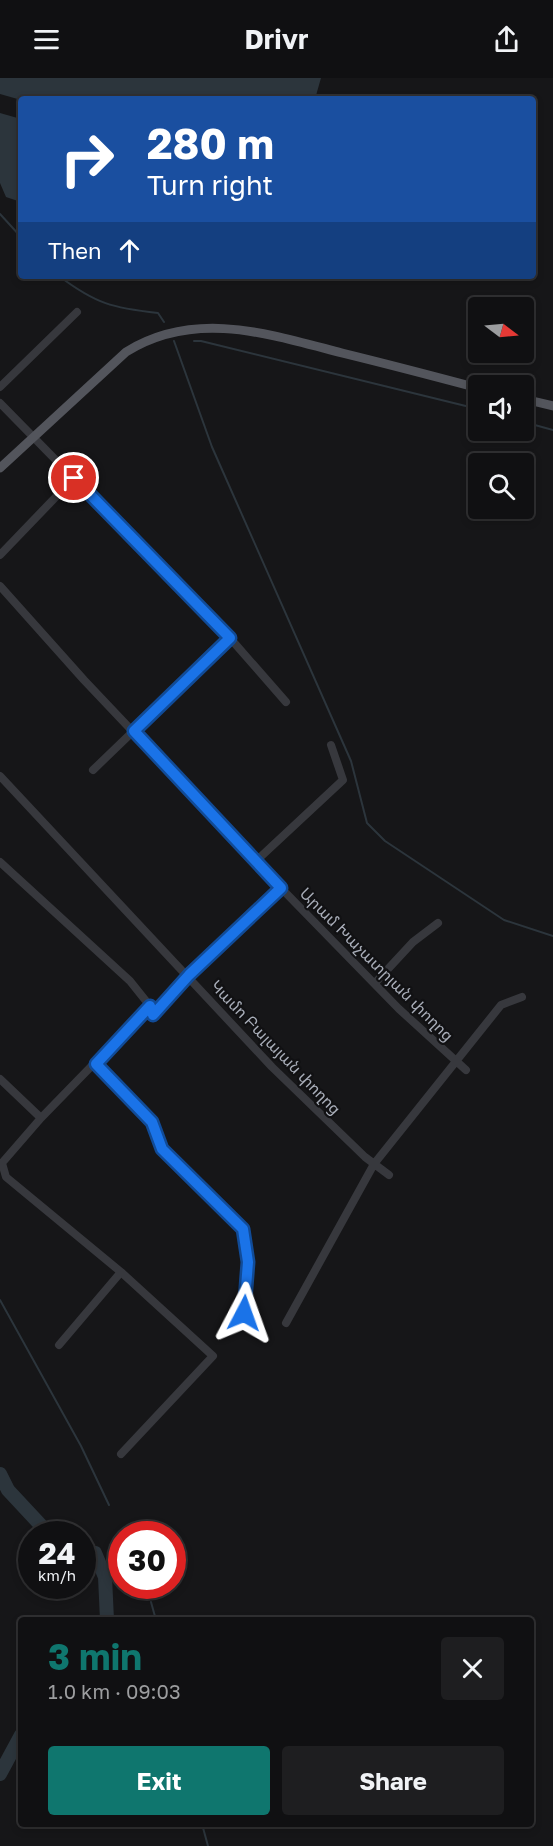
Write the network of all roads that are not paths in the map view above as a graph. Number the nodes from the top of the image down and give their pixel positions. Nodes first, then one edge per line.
1 (77, 312) dead end
2 (468, 385) edge
3 (0, 387) edge
4 (534, 401) edge
5 (0, 403) edge
6 (553, 406) edge
7 (33, 436) junction
8 (0, 468) edge
9 (74, 478) junction
10 (0, 555) edge
11 (0, 586) edge
12 (230, 638) junction
13 (286, 702) dead end
14 (134, 731) junction
15 (331, 745) dead end
16 (93, 770) dead end
17 (0, 776) edge
18 (256, 861) junction
19 (0, 862) edge
20 (281, 888) junction
21 (438, 923) dead end
22 (189, 975) junction
23 (375, 983) junction
24 (522, 997) dead end
25 (150, 1006) junction
26 (457, 1060) junction
27 (96, 1064) junction
28 (466, 1070) dead end
29 (0, 1079) edge
30 (41, 1118) junction
31 (374, 1164) junction
32 (389, 1175) dead end
33 (120, 1272) junction
34 (244, 1313) dead end
35 (286, 1323) dead end
36 (59, 1345) dead end
37 (121, 1454) dead end

1 - 3 street
2 - 7 main road
4 - 6 main road
5 - 7 street
7 - 8 main road
7 - 9 street
9 - 10 street
9 - 12 street
11 - 14 street, Արամ Խաչատրյան փողոց
12 - 13 street
12 - 14 street
14 - 16 street
14 - 18 street, Արամ Խաչատրյան փողոց
15 - 18 street
17 - 22 street, Կամո Բալայան փողոց
18 - 20 street, Արամ Խաչատրյան փողոց
19 - 25 street
20 - 22 street
20 - 23 street, Արամ Խաչատրյան փողոց
21 - 23 street
22 - 25 street
22 - 31 street, Կամո Բալայան փողոց
23 - 26 street, Արամ Խաչատրյան փողոց
24 - 26 street
25 - 27 street
26 - 28 street, Արամ Խաչատրյան փողոց
26 - 31 street
27 - 30 street
27 - 34 street
29 - 30 street
30 - 33 street
31 - 32 street, Կամո Բալայան փողոց
31 - 35 street
33 - 36 street
33 - 37 street

